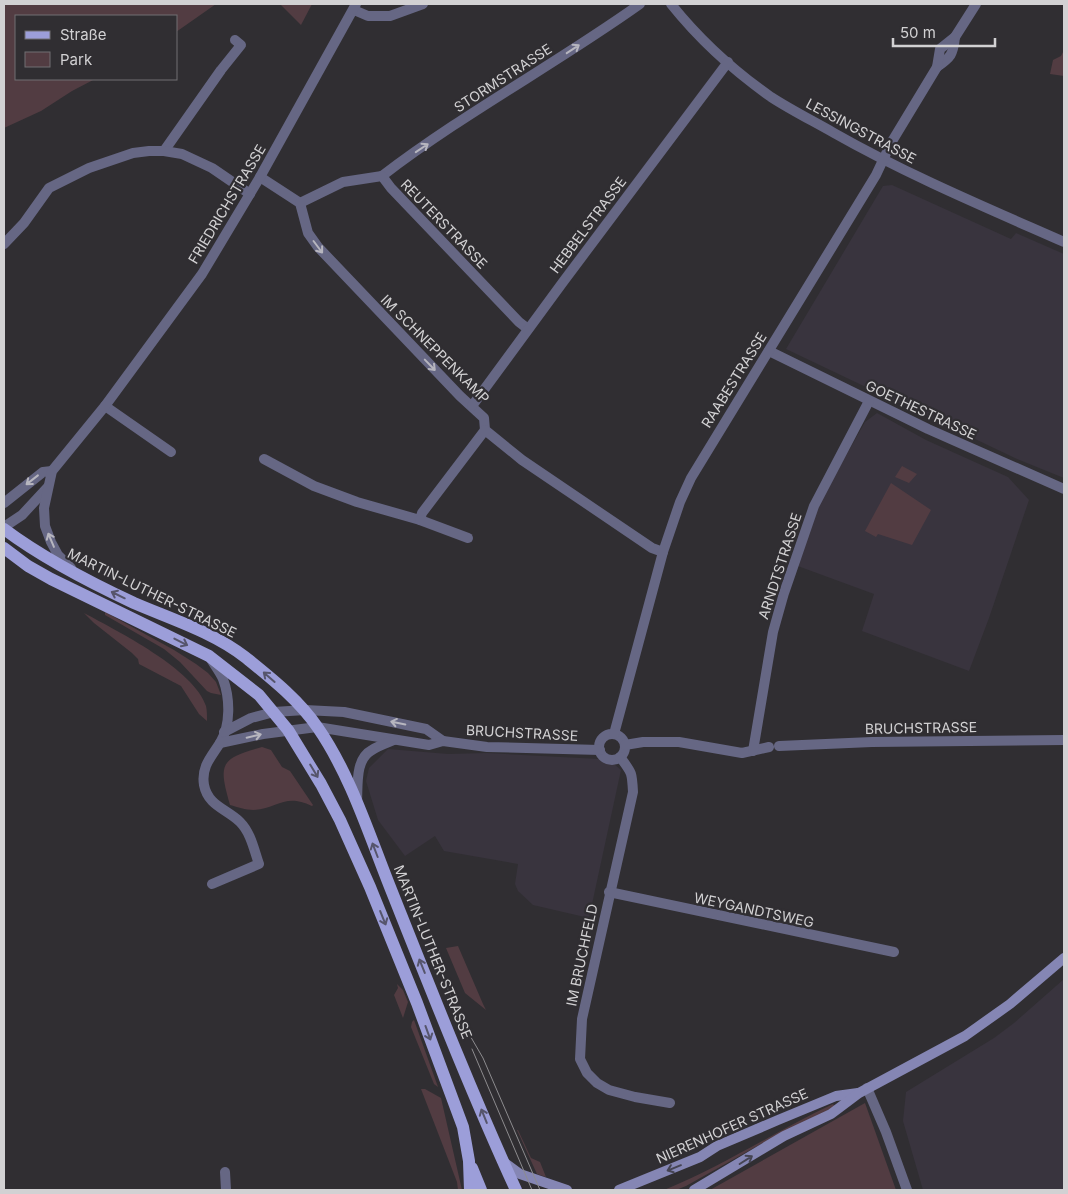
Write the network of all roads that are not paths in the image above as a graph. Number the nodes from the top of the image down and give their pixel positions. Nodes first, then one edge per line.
1 (423, 4) edge
2 (640, 4) edge
3 (671, 4) edge
4 (976, 4) edge
5 (355, 7) edge
6 (235, 40) dead end
7 (728, 62) junction
8 (164, 151) junction
9 (882, 159) junction
10 (382, 176) junction
11 (260, 177) junction
12 (250, 194) junction
13 (300, 203) junction
14 (1064, 242) edge
15 (4, 244) edge
16 (528, 329) junction
17 (769, 351) junction
18 (869, 401) junction
19 (105, 406) junction
20 (472, 406) junction
21 (485, 430) junction
22 (171, 452) dead end
23 (264, 459) dead end
24 (52, 471) junction
25 (50, 484) junction
26 (1064, 489) edge
27 (4, 503) edge
28 (420, 520) junction
29 (4, 528) edge
30 (468, 538) dead end
31 (4, 548) edge
32 (663, 552) junction
33 (81, 577) junction
34 (209, 656) junction
35 (305, 710) junction
36 (274, 712) junction
37 (317, 727) junction
38 (288, 730) junction
39 (224, 732) junction
40 (614, 734) junction
41 (395, 740) junction
42 (1064, 740) edge
43 (442, 741) junction
44 (220, 743) junction
45 (625, 745) junction
46 (600, 750) junction
47 (752, 751) junction
48 (620, 757) junction
49 (357, 803) junction
50 (212, 884) dead end
51 (609, 892) junction
52 (894, 952) dead end
53 (1064, 958) edge
54 (863, 1091) junction
55 (670, 1103) dead end
56 (469, 1161) junction
57 (503, 1161) junction
58 (226, 1172) dead end
59 (226, 1190) edge
60 (470, 1190) edge
61 (481, 1190) edge
62 (516, 1190) edge
63 (567, 1190) edge
64 (619, 1190) edge
65 (694, 1190) edge
66 (907, 1190) edge

1 - 5 street
10 -> 2 street, STORMSTRASSE
3 - 7 street, LESSINGSTRASSE
4 - 9 street, RAABESTRASSE
5 - 11 street, FRIEDRICHSTRASSE
6 - 8 street
7 - 9 street, LESSINGSTRASSE
7 - 16 street, HEBBELSTRASSE
8 - 12 street
8 - 15 street
9 - 14 street, LESSINGSTRASSE
9 - 17 street, RAABESTRASSE
10 - 13 street, REUTERSTRASSE
10 - 16 street, REUTERSTRASSE
11 - 12 street, FRIEDRICHSTRASSE
11 - 13 street
12 - 19 street, FRIEDRICHSTRASSE
13 -> 20 street, IM SCHNEPPENKAMP
16 - 20 street, HEBBELSTRASSE
17 - 18 street, GOETHESTRASSE
17 - 32 street, RAABESTRASSE
18 - 26 street, GOETHESTRASSE
18 - 47 street, ARNDTSTRASSE
19 - 22 street
19 - 24 street, FRIEDRICHSTRASSE
20 - 21 street, IM SCHNEPPENKAMP
21 - 28 street
21 - 32 street, IM SCHNEPPENKAMP
23 - 28 street
24 - 25 street
24 -> 27 street, FRIEDRICHSTRASSE
25 - 29 street
33 -> 25 street
28 - 30 street
29 - 33 main road, MARTIN-LUTHER-STRASSE
31 -> 34 main road
32 - 40 street, RAABESTRASSE
35 -> 33 main road, MARTIN-LUTHER-STRASSE
34 - 36 main road
34 - 39 street
35 - 36 street
35 - 37 main road, MARTIN-LUTHER-STRASSE
43 -> 35 street, BRUCHSTRASSE
36 - 38 main road
36 - 39 street
37 - 38 street
37 - 41 street, BRUCHSTRASSE
37 - 49 main road, MARTIN-LUTHER-STRASSE
44 -> 38 street
38 -> 56 main road
39 - 44 street
40 - 45 street
40 - 46 street
41 - 43 street, BRUCHSTRASSE
41 - 49 street, BRUCHSTRASSE
42 - 47 street, BRUCHSTRASSE
43 - 46 street, BRUCHSTRASSE
44 - 50 street
45 - 47 street, BRUCHSTRASSE
45 - 48 street
46 - 48 street, BRUCHSTRASSE
48 - 51 street, IM BRUCHFELD
57 -> 49 main road, MARTIN-LUTHER-STRASSE
51 - 52 street, WEYGANDTSWEG
51 - 55 street, IM BRUCHFELD
53 - 54 main road, NIERENHOFER STRASSE
54 -> 64 main road, NIERENHOFER STRASSE
65 -> 54 main road, NIERENHOFER STRASSE
54 - 66 street
56 - 60 main road
56 - 61 main road
57 - 62 main road, MARTIN-LUTHER-STRASSE
57 - 63 main road
58 - 59 street

